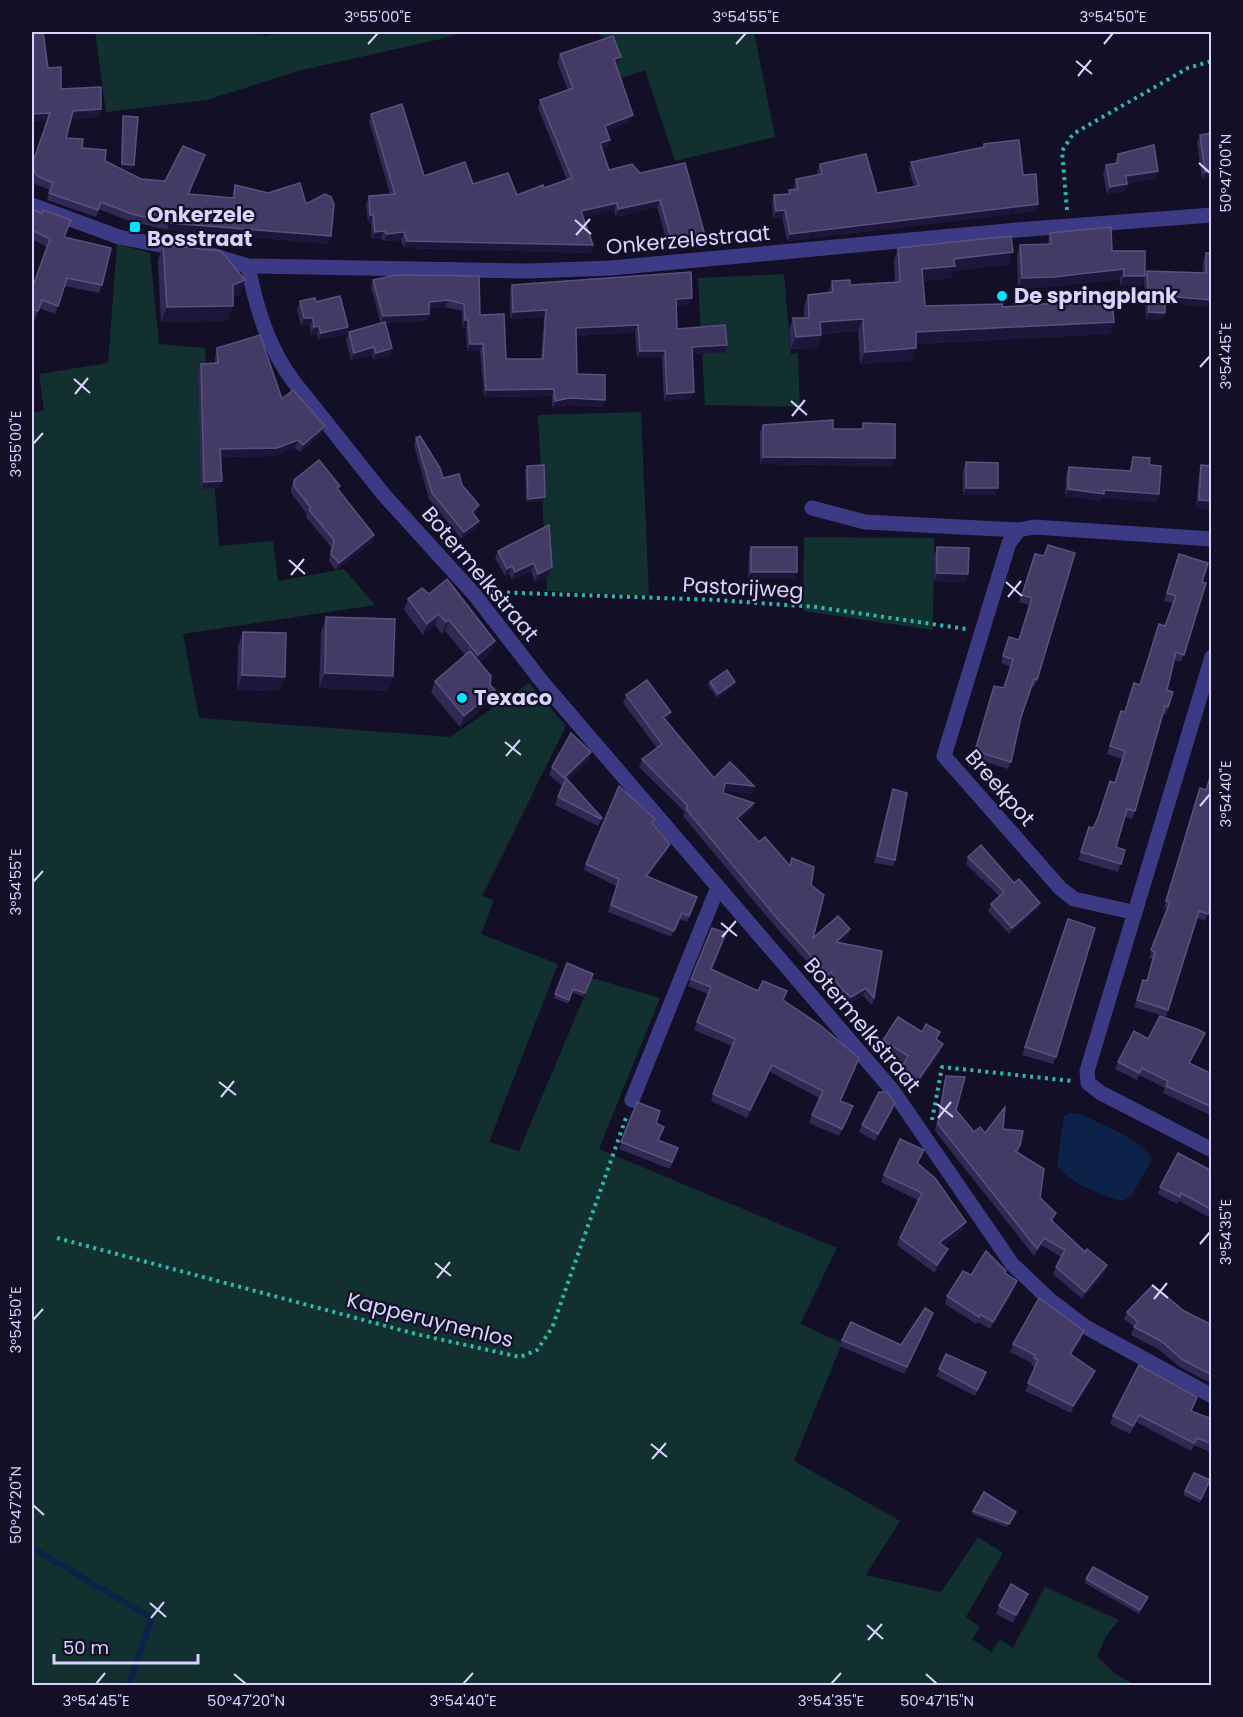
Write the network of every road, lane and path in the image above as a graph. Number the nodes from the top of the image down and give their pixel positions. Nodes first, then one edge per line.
1 (1212, 61) edge
2 (32, 205) edge
3 (1212, 215) edge
4 (1069, 228) junction
5 (248, 266) junction
6 (812, 508) dead end
7 (1019, 530) junction
8 (1212, 539) edge
9 (501, 591) dead end
10 (981, 631) junction
11 (1212, 657) edge
12 (718, 887) junction
13 (1132, 912) junction
14 (1088, 1083) junction
15 (632, 1100) joint
16 (927, 1142) junction
17 (1212, 1150) edge
18 (57, 1238) dead end
19 (1212, 1396) edge

1 - 4 path
2 - 5 street, Onkerzelestraat
3 - 4 street, Onkerzelestraat
4 - 5 street, Onkerzelestraat
5 - 12 street, Botermelkstraat
6 - 7 street
7 - 8 street
7 - 10 street, Breekpot
9 - 10 path, Pastorijweg
10 - 13 street, Breekpot
11 - 13 street
12 - 15 street
12 - 16 street, Botermelkstraat
13 - 14 street
14 - 16 path
14 - 17 street
15 - 18 path, Kapperuynenlos
16 - 19 street, Botermelkstraat

